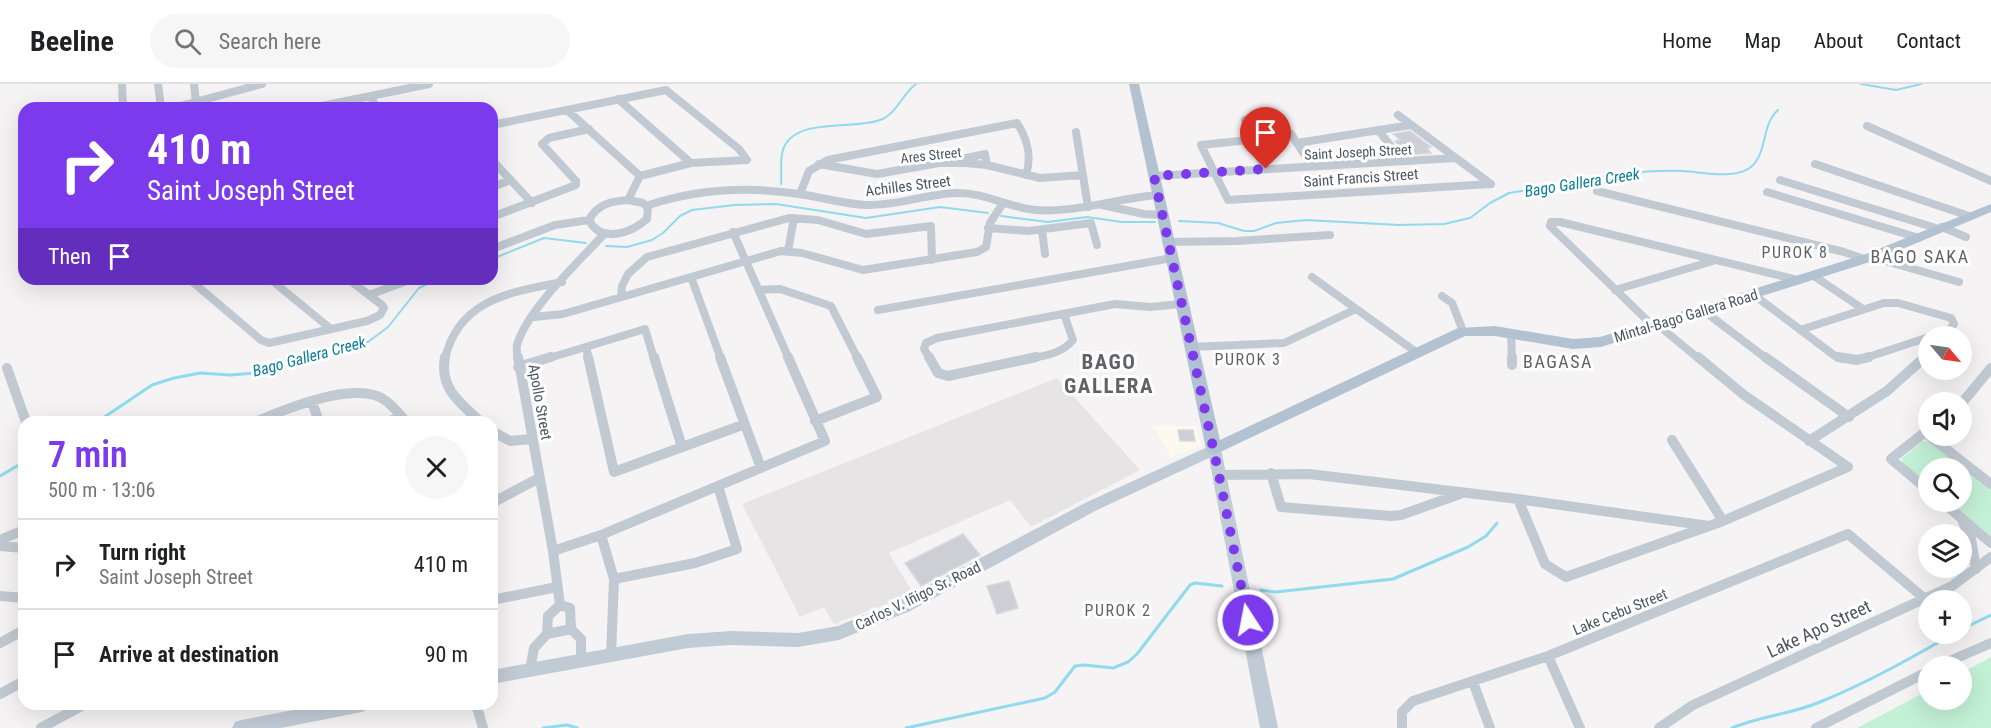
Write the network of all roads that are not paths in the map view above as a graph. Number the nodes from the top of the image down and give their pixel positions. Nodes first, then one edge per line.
1 (122, 84) edge
2 (158, 84) edge
3 (194, 84) edge
4 (229, 84) edge
5 (262, 84) edge
6 (378, 84) edge
7 (429, 84) edge
8 (1134, 84) edge
9 (413, 86) edge
10 (230, 93) junction
11 (384, 94) junction
12 (371, 96) junction
13 (618, 99) junction
14 (123, 102) edge
15 (160, 102) edge
16 (196, 102) edge
17 (199, 102) edge
18 (342, 102) edge
19 (374, 102) edge
20 (567, 110) junction
21 (1398, 115) dead end
22 (1245, 120) dead end
23 (498, 124) edge
24 (1411, 125) junction
25 (1867, 126) dead end
26 (589, 129) junction
27 (1378, 130) junction
28 (1076, 132) dead end
29 (1291, 134) dead end
30 (1249, 140) junction
31 (1297, 143) junction
32 (1456, 158) junction
33 (1403, 161) junction
34 (691, 163) junction
35 (818, 164) junction
36 (1815, 164) dead end
37 (498, 166) edge
38 (1312, 166) junction
39 (1266, 169) junction
40 (1215, 172) junction
41 (1026, 175) junction
42 (1083, 175) junction
43 (640, 176) junction
44 (1154, 176) junction
45 (511, 180) junction
46 (1780, 180) dead end
47 (1991, 181) edge
48 (498, 185) edge
49 (1597, 191) dead end
50 (1767, 192) dead end
51 (800, 194) junction
52 (1158, 195) junction
53 (628, 200) junction
54 (1130, 200) junction
55 (532, 203) junction
56 (1003, 203) junction
57 (1102, 205) junction
58 (646, 206) junction
59 (1088, 207) junction
60 (1991, 208) edge
61 (1131, 210) junction
62 (498, 215) edge
63 (1162, 215) junction
64 (1969, 216) junction
65 (794, 218) junction
66 (590, 220) junction
67 (988, 228) junction
68 (1941, 228) junction
69 (1042, 230) junction
70 (733, 232) junction
71 (605, 233) junction
72 (1330, 235) dead end
73 (1966, 237) dead end
74 (1918, 238) junction
75 (1168, 242) junction
76 (1098, 246) dead end
77 (498, 247) edge
78 (788, 251) junction
79 (1046, 254) dead end
80 (1172, 258) junction
81 (1867, 258) junction
82 (932, 260) junction
83 (746, 261) junction
84 (1713, 261) junction
85 (1814, 276) junction
86 (690, 277) junction
87 (1312, 277) dead end
88 (1801, 281) junction
89 (562, 282) junction
90 (1959, 282) dead end
91 (196, 285) edge
92 (277, 285) edge
93 (356, 285) edge
94 (396, 285) edge
95 (759, 290) junction
96 (1615, 290) junction
97 (369, 295) junction
98 (1754, 295) junction
99 (1442, 296) dead end
100 (621, 297) junction
101 (1181, 304) junction
102 (878, 309) dead end
103 (1356, 309) junction
104 (1863, 309) junction
105 (1704, 311) junction
106 (1064, 314) junction
107 (534, 316) junction
108 (1656, 325) junction
109 (1952, 326) edge
110 (331, 329) junction
111 (1800, 330) junction
112 (1463, 331) junction
113 (1511, 334) junction
114 (1918, 339) edge
115 (586, 347) junction
116 (1191, 347) junction
117 (1416, 352) junction
118 (1918, 364) edge
119 (1512, 365) dead end
120 (518, 367) junction
121 (7, 368) dead end
122 (1991, 368) edge
123 (1987, 381) edge
124 (1972, 394) edge
125 (312, 402) junction
126 (24, 416) edge
127 (271, 416) edge
128 (317, 416) edge
129 (401, 416) edge
130 (476, 416) edge
131 (1850, 417) junction
132 (815, 421) junction
133 (745, 424) junction
134 (498, 434) edge
135 (1918, 437) edge
136 (531, 439) junction
137 (1672, 440) dead end
138 (1809, 441) junction
139 (1946, 446) edge
140 (682, 447) junction
141 (1214, 449) junction
142 (761, 468) junction
143 (1271, 473) junction
144 (1219, 475) junction
145 (539, 477) junction
146 (1918, 482) edge
147 (1991, 484) edge
148 (718, 486) junction
149 (1463, 493) junction
150 (1518, 499) junction
151 (498, 500) edge
152 (1953, 512) edge
153 (1960, 518) junction
154 (1723, 521) junction
155 (1709, 526) junction
156 (18, 532) edge
157 (602, 535) junction
158 (0, 540) edge
159 (1991, 543) edge
160 (0, 546) edge
161 (18, 548) edge
162 (553, 551) junction
163 (1991, 557) edge
164 (1976, 569) junction
165 (614, 579) junction
166 (557, 587) junction
167 (1942, 590) edge
168 (1918, 594) edge
169 (0, 596) edge
170 (18, 598) edge
171 (498, 599) edge
172 (1918, 602) edge
173 (560, 605) junction
174 (571, 629) junction
175 (18, 633) edge
176 (546, 634) junction
177 (0, 643) edge
178 (1991, 643) edge
179 (611, 655) junction
180 (1548, 656) junction
181 (1961, 656) edge
182 (581, 660) junction
183 (530, 670) junction
184 (498, 676) edge
185 (1918, 677) edge
186 (1473, 682) junction
187 (18, 684) edge
188 (0, 694) edge
189 (74, 710) edge
190 (332, 710) edge
191 (478, 710) edge
192 (41, 728) edge
193 (241, 728) edge
194 (483, 728) edge
195 (1269, 728) edge
196 (1401, 728) edge
197 (1490, 728) edge
198 (1580, 728) edge
199 (1659, 728) edge
200 (1816, 728) edge

1 - 14 street
2 - 15 street
3 - 16 street
4 - 10 street
5 - 10 street
6 - 11 street
7 - 9 street
8 - 44 main road
9 - 11 street
10 - 17 street
11 - 12 street
12 - 18 street
12 - 19 street
13 - 20 street
13 - 34 street
13 - 34 street
20 - 23 street
20 - 26 street
21 - 24 street
22 - 30 street
24 - 27 street
24 - 32 street
25 - 47 street
26 - 43 street
26 - 55 street
27 - 31 street
27 - 33 street
28 - 42 street
29 - 31 street
30 - 39 street
30 - 40 street
31 - 38 street
32 - 33 street, Saint Joseph Street
32 - 40 street, Saint Francis Street
33 - 38 street, Saint Joseph Street
34 - 43 street
35 - 41 street, Ares Street
35 - 41 street
35 - 51 street
36 - 64 street
37 - 45 street
38 - 39 street, Saint Joseph Street
39 - 40 street, Saint Joseph Street
40 - 44 street, Saint Joseph Street
41 - 42 street, Ares Street
42 - 59 street
43 - 53 street
44 - 52 main road
45 - 48 street
45 - 55 street
46 - 68 street
49 - 81 street
50 - 74 street
51 - 56 street, Achilles Street
51 - 58 street, Achilles Street
52 - 54 street, Achilles Street
52 - 63 main road
53 - 58 street
53 - 66 street
54 - 57 street, Achilles Street
54 - 61 street
55 - 62 street
56 - 59 street, Achilles Street
56 - 67 street
57 - 59 street, Achilles Street
57 - 61 street, Achilles Street
58 - 71 street
60 - 64 main road, Mintal-Bago Gallera Road
61 - 63 street, Achilles Street
63 - 75 main road
64 - 68 main road, Mintal-Bago Gallera Road
65 - 70 street
65 - 78 street
65 - 82 street
66 - 71 street
66 - 77 street
67 - 69 street
67 - 82 street
68 - 73 street
68 - 74 main road, Mintal-Bago Gallera Road
69 - 76 street
69 - 79 street
70 - 83 street
70 - 100 street
71 - 89 street, Apollo Street
72 - 75 street
74 - 81 main road, Mintal-Bago Gallera Road
75 - 80 main road
78 - 82 street
78 - 83 street
80 - 101 main road
80 - 102 street
81 - 85 main road, Mintal-Bago Gallera Road
81 - 90 street
83 - 86 street
83 - 95 street
84 - 88 street
84 - 96 street
84 - 96 street
85 - 88 main road, Mintal-Bago Gallera Road
85 - 104 street
86 - 100 street
86 - 133 street
87 - 103 street
88 - 98 main road, Mintal-Bago Gallera Road
89 - 107 street, Apollo Street
89 - 130 street
91 - 110 street
92 - 110 street
93 - 97 street
94 - 97 street
95 - 132 street
95 - 132 street
96 - 108 street
97 - 110 street
98 - 105 main road, Mintal-Bago Gallera Road
98 - 111 street
99 - 112 street
100 - 107 street
101 - 106 street
101 - 116 main road
103 - 116 street
103 - 117 street
104 - 109 street
104 - 111 street
105 - 108 main road, Mintal-Bago Gallera Road
105 - 131 street
106 - 106 street
107 - 120 street, Apollo Street
108 - 113 main road, Mintal-Bago Gallera Road
108 - 138 street
111 - 114 street
112 - 113 main road, Mintal-Bago Gallera Road
112 - 117 main road, Mintal-Bago Gallera Road
113 - 119 street
115 - 120 street
115 - 140 street
115 - 140 street
116 - 141 main road
117 - 141 main road, Mintal-Bago Gallera Road
118 - 131 street
120 - 136 street, Apollo Street
121 - 126 street
122 - 123 street
123 - 124 street
125 - 127 street
125 - 128 street
125 - 129 street
131 - 138 street
132 - 142 street
133 - 140 street
133 - 142 street
134 - 136 street
135 - 146 street
136 - 145 street, Apollo Street
137 - 154 street
138 - 154 street
139 - 147 street
141 - 144 main road
141 - 179 main road, Carlos V. Iñigo Sr. Road
142 - 148 street
143 - 144 street
143 - 149 street
143 - 149 street
144 - 195 main road
145 - 151 street
145 - 162 street, Apollo Street
148 - 157 street
148 - 165 street
149 - 150 street
150 - 155 street
150 - 155 street
152 - 153 street
153 - 159 street
153 - 164 street
154 - 155 street
156 - 158 street
157 - 162 street
157 - 165 street
160 - 161 street
162 - 166 street, Apollo Street
163 - 164 street, Lake Apo Street
164 - 167 street, Lake Apo Street
165 - 179 street
166 - 171 street
166 - 173 street, Apollo Street
168 - 180 street, Lake Cebu Street
169 - 170 street
172 - 199 street, Lake Apo Street
173 - 174 street, Apollo Street
173 - 176 street
174 - 176 street
174 - 182 street, Apollo Street
175 - 177 street
176 - 183 street
178 - 181 street
179 - 182 main road, Carlos V. Iñigo Sr. Road
180 - 186 street, Lake Cebu Street
180 - 198 street
182 - 183 main road, Carlos V. Iñigo Sr. Road
183 - 184 main road, Carlos V. Iñigo Sr. Road
185 - 200 street
186 - 196 street, Lake Cebu Street
186 - 197 street
187 - 188 street
189 - 192 street
190 - 193 main road
191 - 194 street

